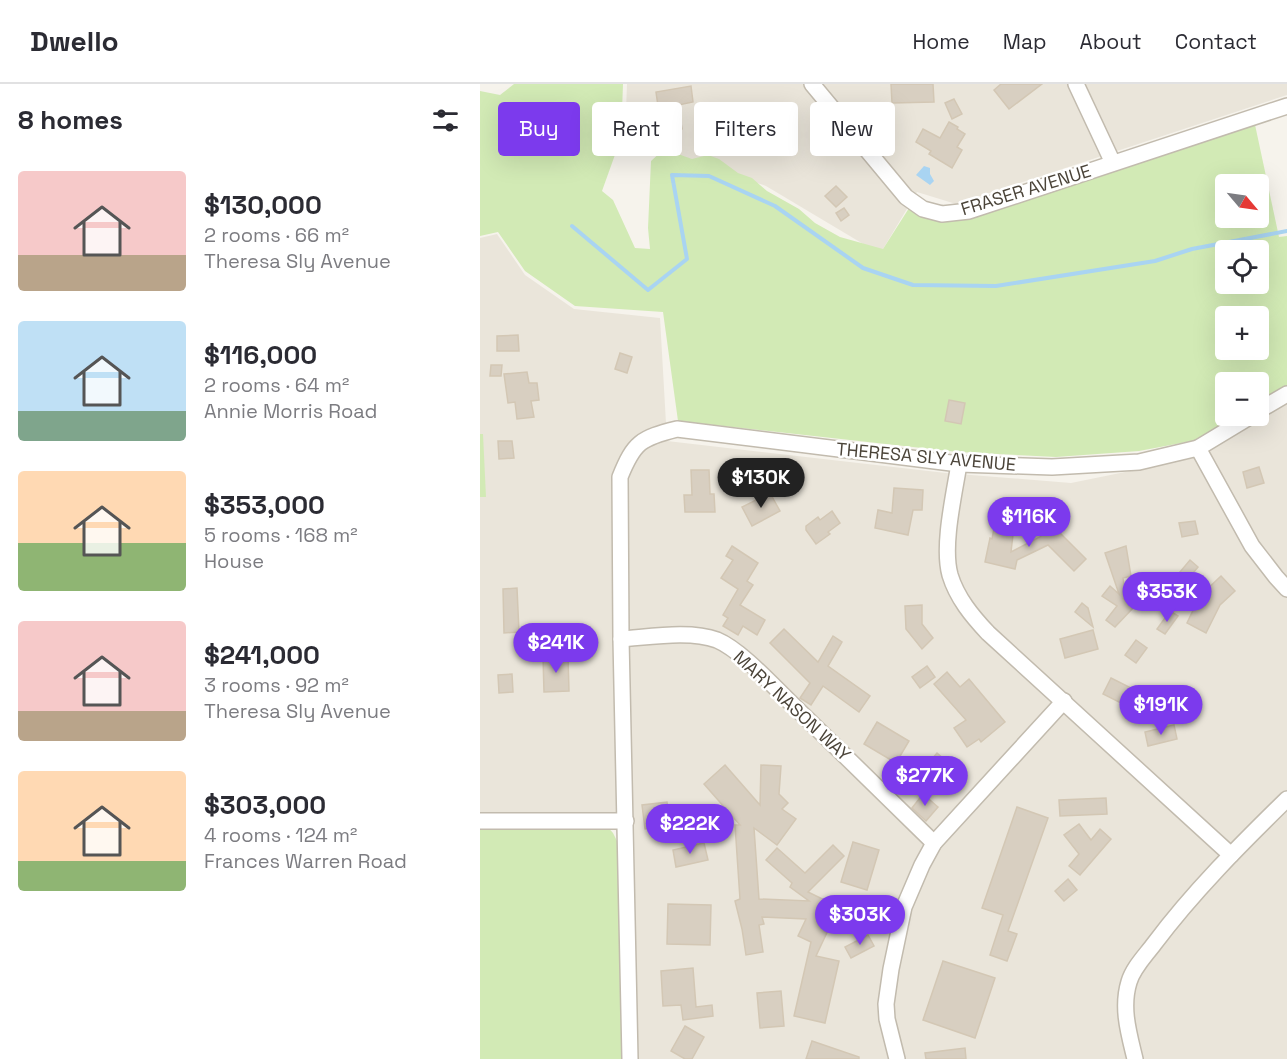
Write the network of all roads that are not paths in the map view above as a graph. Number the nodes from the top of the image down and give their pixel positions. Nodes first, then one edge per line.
1 (812, 84) edge
2 (1076, 84) edge
3 (1287, 106) edge
4 (1113, 163) junction
5 (1287, 394) edge
6 (1269, 405) edge
7 (1234, 426) edge
8 (1198, 448) junction
9 (959, 464) junction
10 (1287, 589) edge
11 (621, 639) junction
12 (1065, 702) junction
13 (1287, 799) edge
14 (480, 821) edge
15 (626, 821) junction
16 (934, 843) junction
17 (1231, 855) junction
18 (630, 1059) edge
19 (897, 1059) edge
20 (1135, 1059) edge

1 - 4 street, FRASER AVENUE
2 - 4 street
3 - 4 street, FRASER AVENUE
5 - 6 street
7 - 8 street, THERESA SLY AVENUE
8 - 9 street, THERESA SLY AVENUE
8 - 10 street
9 - 11 street, THERESA SLY AVENUE
9 - 12 street
11 - 15 street, THERESA SLY AVENUE
11 - 16 street, MARY NASON WAY
12 - 16 street
12 - 17 street
13 - 17 street
14 - 15 street
15 - 18 street, THERESA SLY AVENUE
16 - 19 street
17 - 20 street

